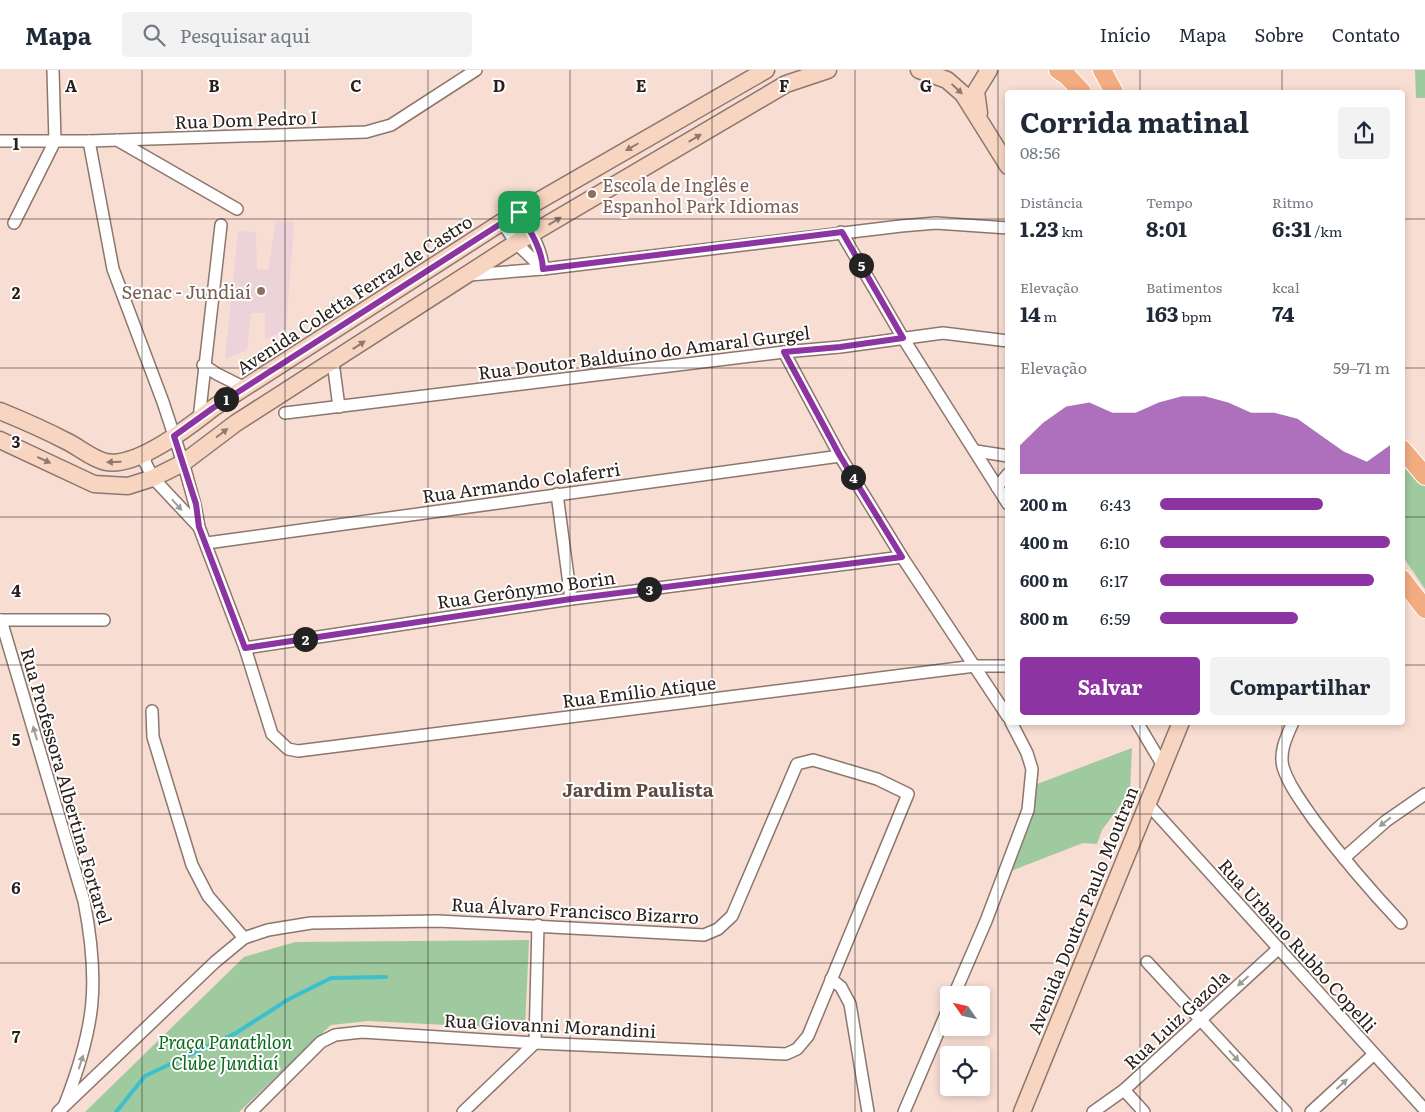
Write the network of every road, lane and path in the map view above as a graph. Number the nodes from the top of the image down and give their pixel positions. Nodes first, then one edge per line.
1 (53, 70) edge
2 (476, 70) edge
3 (766, 70) edge
4 (828, 70) edge
5 (919, 70) edge
6 (988, 70) edge
7 (1058, 70) edge
8 (1102, 70) edge
9 (1080, 90) edge
10 (1113, 90) edge
11 (982, 123) junction
12 (117, 140) junction
13 (0, 141) edge
14 (55, 141) junction
15 (89, 141) junction
16 (1005, 161) edge
17 (237, 208) dead end
18 (519, 212) junction
19 (502, 222) junction
20 (14, 223) dead end
21 (221, 225) dead end
22 (1005, 228) edge
23 (842, 232) junction
24 (532, 235) junction
25 (516, 243) junction
26 (543, 269) junction
27 (468, 275) junction
28 (903, 338) junction
29 (1005, 341) edge
30 (784, 352) junction
31 (333, 362) junction
32 (204, 365) junction
33 (245, 388) junction
34 (338, 406) junction
35 (0, 411) edge
36 (285, 412) dead end
37 (199, 419) junction
38 (174, 436) junction
39 (0, 440) edge
40 (148, 451) junction
41 (976, 451) junction
42 (1405, 452) edge
43 (840, 456) junction
44 (1005, 456) edge
45 (183, 463) junction
46 (1422, 469) edge
47 (153, 478) junction
48 (1005, 478) edge
49 (997, 487) junction
50 (556, 494) junction
51 (1005, 499) edge
52 (199, 527) junction
53 (207, 543) junction
54 (902, 557) junction
55 (1405, 583) edge
56 (571, 599) junction
57 (1425, 609) edge
58 (1, 620) edge
59 (104, 620) dead end
60 (245, 648) junction
61 (975, 666) junction
62 (1005, 666) edge
63 (152, 711) dead end
64 (1005, 712) edge
65 (1013, 725) edge
66 (1139, 725) edge
67 (1180, 725) edge
68 (1292, 725) edge
69 (1162, 764) junction
70 (1425, 794) edge
71 (1147, 803) junction
72 (1344, 858) junction
73 (1400, 923) dead end
74 (538, 925) junction
75 (244, 938) junction
76 (1279, 948) junction
77 (1147, 962) dead end
78 (831, 979) junction
79 (958, 986) edge
80 (1201, 1020) junction
81 (940, 1029) edge
82 (535, 1043) junction
83 (1373, 1055) junction
84 (1124, 1090) junction
85 (61, 1110) edge
86 (1425, 1110) edge
87 (251, 1112) edge
88 (463, 1112) edge
89 (868, 1112) edge
90 (904, 1112) edge
91 (1022, 1112) edge
92 (1093, 1112) edge
93 (1144, 1112) edge
94 (1286, 1112) edge
95 (1310, 1112) edge

1 - 14 street
2 - 12 street, Rua Dom Pedro I
3 -> 18 main road, Avenida Coletta Ferraz de Castro
24 -> 4 main road
5 -> 11 main road
6 - 11 main road
7 - 9 main road
8 - 10 main road
11 - 16 main road
12 - 15 street, Rua Dom Pedro I
12 - 17 street
13 - 14 street, Rua Dom Pedro I
14 - 15 street, Rua Dom Pedro I
14 - 20 street
15 - 38 street
18 - 19 main road, Avenida Coletta Ferraz de Castro
18 - 24 street
19 - 25 street
19 - 33 main road, Avenida Coletta Ferraz de Castro
21 - 32 street
22 - 23 street
23 - 26 street
23 - 28 street
24 - 25 main road
24 - 26 street
25 - 26 street
25 - 27 main road
26 - 27 street
31 -> 27 main road
28 - 29 street, Rua Doutor Balduíno do Amaral Gurgel
28 - 30 street, Rua Doutor Balduíno do Amaral Gurgel
28 - 41 street
30 - 34 street, Rua Doutor Balduíno do Amaral Gurgel
30 - 43 street
31 - 34 street
45 -> 31 main road
32 - 33 street
32 - 37 street
33 - 37 main road, Avenida Coletta Ferraz de Castro
34 - 36 street, Rua Doutor Balduíno do Amaral Gurgel
40 -> 35 main road, Avenida Coletta Ferraz de Castro
37 - 38 main road, Avenida Coletta Ferraz de Castro
38 - 40 main road, Avenida Coletta Ferraz de Castro
38 - 45 street
39 -> 47 main road
40 - 47 street
41 - 44 street
41 - 49 street
42 - 46 main road
43 - 50 street, Rua Armando Colaferri
43 - 54 street
45 - 47 main road
45 - 52 street
47 -> 52 street
48 - 49 street
49 - 51 street
50 - 53 street, Rua Armando Colaferri
50 - 56 street
52 - 53 street
53 - 60 street
54 - 56 street, Rua Gerônymo Borin
54 - 61 street
55 - 57 main road
56 - 60 street, Rua Gerônymo Borin
58 - 59 street
85 -> 58 street, Rua Professora Albertina Fortarel
60 - 61 street, Rua Emílio Atique
61 - 62 street, Rua Emílio Atique
61 - 64 street
63 - 75 street
65 - 79 street
66 - 69 street
67 - 69 main road, Avenida Doutor Paulo Moutran
68 - 72 street
69 - 71 main road, Avenida Doutor Paulo Moutran
70 -> 72 street
71 - 76 street, Rua Urbano Rubbo Copelli
71 - 91 main road, Avenida Doutor Paulo Moutran
72 - 73 street
74 - 75 street, Rua Álvaro Francisco Bizarro
74 - 78 street, Rua Álvaro Francisco Bizarro
74 - 82 street
75 - 85 street, Rua Álvaro Francisco Bizarro
76 -> 80 street, Rua Luiz Gazola
76 - 83 street, Rua Urbano Rubbo Copelli
77 - 80 street
78 - 82 street, Rua Giovanni Morandini
78 - 89 street
80 - 84 street, Rua Luiz Gazola
80 -> 94 street
81 - 90 street
82 - 87 street, Rua Giovanni Morandini
82 - 88 street
83 - 86 street, Rua Urbano Rubbo Copelli
95 -> 83 street
84 - 92 street, Rua Luiz Gazola
84 - 93 street

